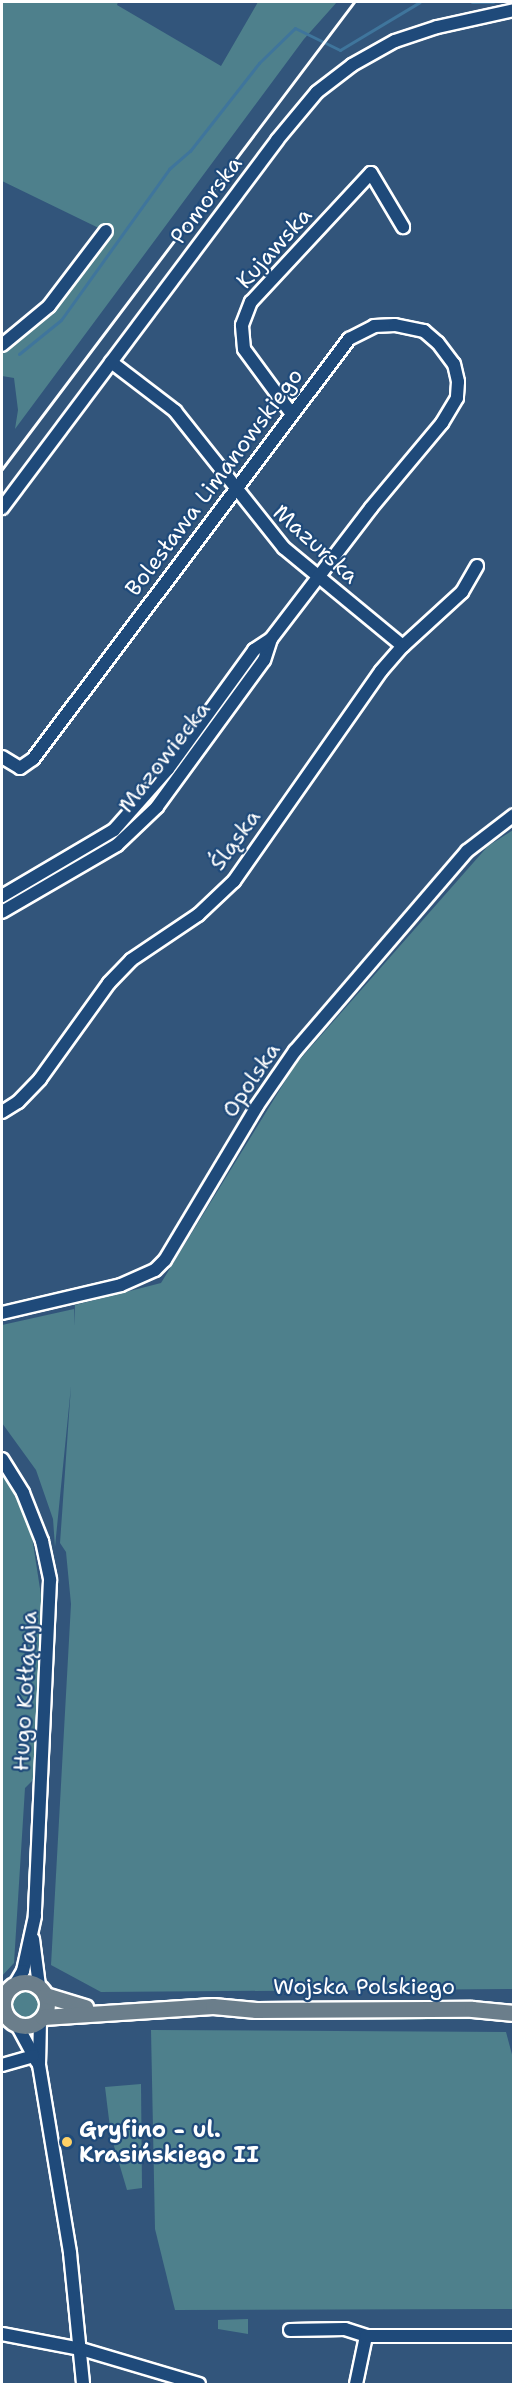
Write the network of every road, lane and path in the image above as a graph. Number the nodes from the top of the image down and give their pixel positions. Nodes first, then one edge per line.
1 (513, 10) edge
2 (403, 227) dead end
3 (106, 231) dead end
4 (2, 345) edge
5 (111, 362) junction
6 (457, 398) joint
7 (291, 413) junction
8 (235, 490) junction
9 (2, 508) edge
10 (477, 566) dead end
11 (318, 576) junction
12 (271, 639) junction
13 (403, 646) junction
14 (2, 757) edge
15 (513, 815) edge
16 (2, 896) edge
17 (2, 912) edge
18 (2, 1112) edge
19 (2, 1313) edge
20 (2, 1459) edge
21 (32, 1935) junction
22 (16, 1983) junction
23 (42, 1990) junction
24 (2, 2003) edge
25 (513, 2003) edge
26 (472, 2008) junction
27 (100, 2011) junction
28 (513, 2013) edge
29 (42, 2019) junction
30 (10, 2024) edge
31 (36, 2061) junction
32 (2, 2065) edge
33 (290, 2330) dead end
34 (2, 2334) edge
35 (366, 2336) junction
36 (513, 2336) edge
37 (81, 2349) junction
38 (171, 2380) edge
39 (83, 2385) edge
40 (199, 2385) edge
41 (356, 2385) edge

1 - 5 street, Pomorska
2 - 7 street, Kujawska
3 - 4 street
5 - 8 street, Mazurska
5 - 9 street, Pomorska
6 - 7 street, Bolesława Limanowskiego
6 - 11 street, Mazowiecka
7 - 8 street, Bolesława Limanowskiego
8 - 11 street, Mazurska
8 - 14 street, Bolesława Limanowskiego
10 - 13 street, Śląska
11 - 12 street, Mazowiecka
11 - 13 street, Mazurska
12 - 16 street, Mazowiecka
12 - 17 street, Mazowiecka
13 - 18 street, Śląska
15 - 19 street, Opolska
20 - 21 street, Hugo Kołłątaja
21 - 22 street, Hugo Kołłątaja
21 - 23 street, Hugo Kołłątaja
22 - 23 main road
22 - 24 main road
23 - 27 main road, Wojska Polskiego
23 - 29 main road
24 - 30 main road
25 - 26 main road, Wojska Polskiego
26 - 27 main road, Wojska Polskiego
26 - 28 main road, Wojska Polskiego
27 - 29 main road, Wojska Polskiego
29 - 30 main road
29 - 31 street
30 - 31 street
31 - 32 street
31 - 37 street
33 - 35 street
34 - 37 street
35 - 36 street
35 - 41 street
37 - 38 street
37 - 39 street
38 - 40 street

